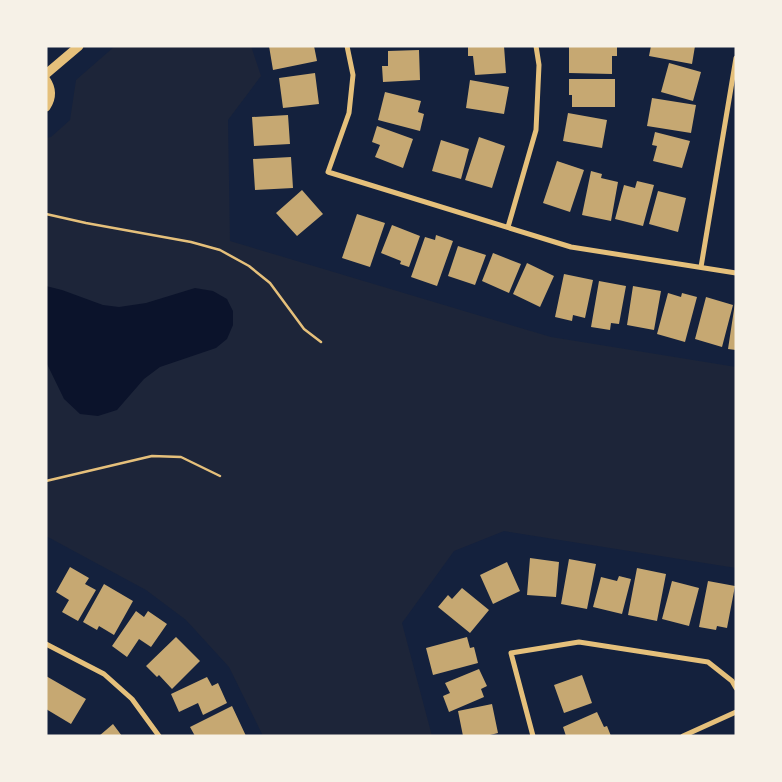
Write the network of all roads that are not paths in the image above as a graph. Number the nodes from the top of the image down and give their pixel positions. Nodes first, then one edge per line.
1 (79, 46) edge
2 (347, 46) edge
3 (536, 46) edge
4 (736, 58) edge
5 (46, 74) edge
6 (46, 80) edge
7 (46, 107) edge
8 (508, 227) junction
9 (701, 267) junction
10 (736, 273) edge
11 (46, 644) edge
12 (736, 688) edge
13 (736, 712) edge
14 (159, 736) edge
15 (533, 736) edge
16 (683, 736) edge

1 - 5 street
2 - 8 street
3 - 8 street
4 - 9 street
6 - 7 street
8 - 9 street
9 - 10 street
11 - 14 street
12 - 15 street
13 - 16 street

